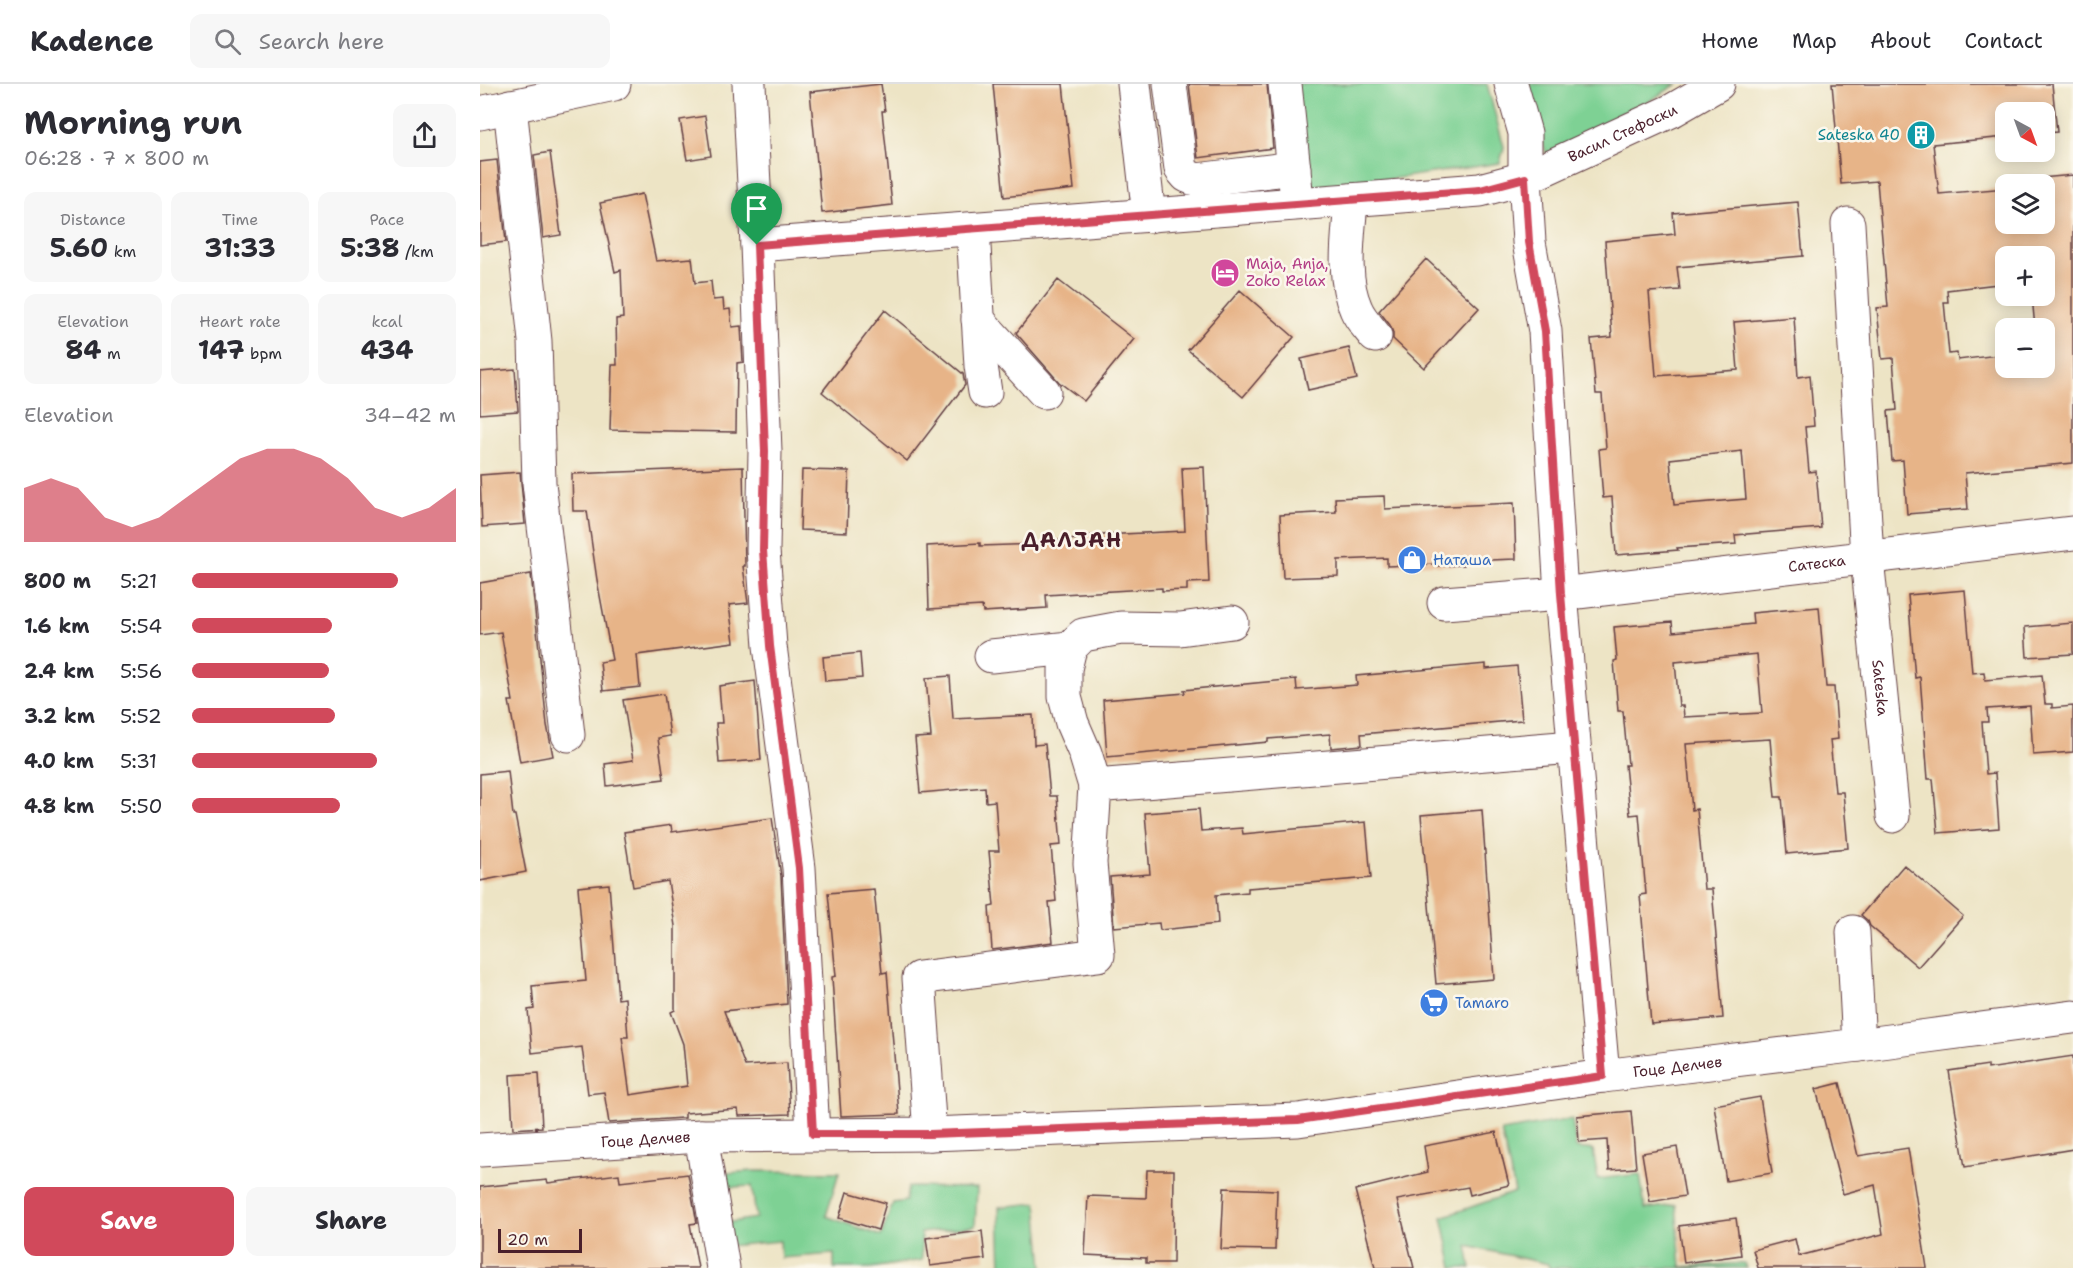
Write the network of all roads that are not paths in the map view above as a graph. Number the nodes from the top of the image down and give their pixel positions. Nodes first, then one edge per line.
1 (614, 84) edge
2 (749, 84) edge
3 (1134, 84) edge
4 (1170, 84) edge
5 (1285, 84) edge
6 (1511, 84) edge
7 (1718, 84) edge
8 (495, 110) edge
9 (1294, 168) junction
10 (1525, 178) junction
11 (1351, 200) junction
12 (1298, 204) junction
13 (1149, 216) junction
14 (1848, 224) dead end
15 (973, 229) junction
16 (757, 245) junction
17 (978, 320) junction
18 (1375, 336) dead end
19 (985, 392) dead end
20 (1044, 392) dead end
21 (2073, 532) edge
22 (1867, 558) junction
23 (1561, 594) junction
24 (1444, 603) dead end
25 (1233, 622) dead end
26 (1070, 648) junction
27 (991, 656) dead end
28 (568, 735) dead end
29 (1573, 747) junction
30 (1095, 786) junction
31 (1893, 816) dead end
32 (1853, 932) dead end
33 (2073, 1017) edge
34 (1859, 1046) junction
35 (1602, 1070) junction
36 (813, 1134) junction
37 (930, 1134) junction
38 (700, 1136) junction
39 (480, 1150) edge
40 (723, 1268) edge

1 - 8 street
2 - 16 street
3 - 13 street
4 - 9 street
5 - 9 street
6 - 10 street
7 - 10 street, Васил Стефоски
8 - 28 street
9 - 12 street
10 - 11 street, Васил Стефоски
10 - 23 street
11 - 12 street, Васил Стефоски
11 - 18 street
12 - 13 street, Васил Стефоски
13 - 15 street, Васил Стефоски
14 - 22 street, Sateska
15 - 16 street, Васил Стефоски
15 - 17 street
16 - 36 street
17 - 19 street
17 - 20 street
21 - 22 street, Сатеска
22 - 23 street, Сатеска
22 - 31 street, Sateska
23 - 24 street, Сатеска
23 - 29 street
23 - 35 street
25 - 26 street
26 - 27 street
26 - 30 street
29 - 30 street
29 - 35 street
30 - 37 street
32 - 34 street
33 - 34 street, Гоце Делчев
34 - 35 street, Гоце Делчев
35 - 37 street, Гоце Делчев
36 - 37 street, Гоце Делчев
36 - 38 street, Гоце Делчев
38 - 39 street, Гоце Делчев
38 - 40 street

